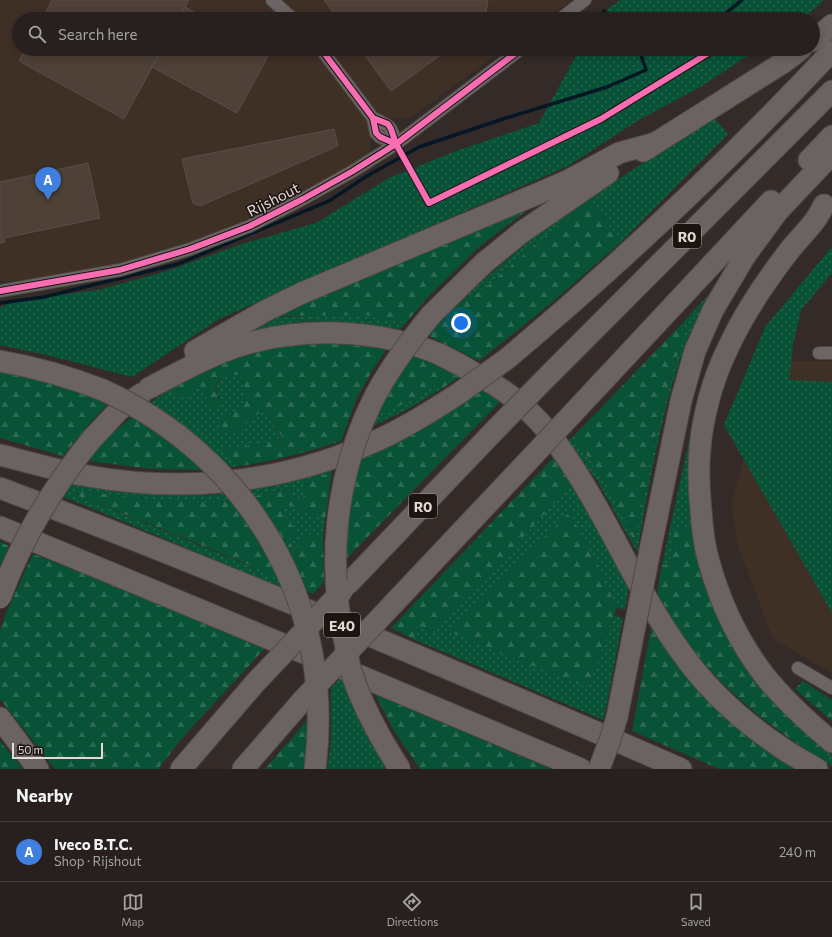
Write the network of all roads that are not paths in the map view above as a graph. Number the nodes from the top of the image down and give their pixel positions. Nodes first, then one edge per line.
1 (272, 0) edge
2 (585, 0) edge
3 (285, 12) edge
4 (569, 12) edge
5 (832, 25) edge
6 (820, 35) edge
7 (832, 51) edge
8 (326, 56) edge
9 (512, 56) edge
10 (792, 56) edge
11 (832, 91) edge
12 (832, 136) edge
13 (655, 143) junction
14 (396, 144) junction
15 (832, 154) edge
16 (828, 201) edge
17 (0, 291) edge
18 (819, 353) dead end
19 (832, 353) edge
20 (0, 361) edge
21 (148, 388) junction
22 (681, 401) junction
23 (0, 455) edge
24 (0, 488) edge
25 (0, 527) edge
26 (0, 598) edge
27 (798, 668) dead end
28 (832, 688) edge
29 (0, 718) edge
30 (832, 742) edge
31 (38, 769) edge
32 (181, 769) edge
33 (243, 769) edge
34 (314, 769) edge
35 (400, 769) edge
36 (581, 769) edge
37 (599, 769) edge
38 (681, 769) edge
39 (817, 769) edge

1 - 3 street
2 - 4 street
5 - 6 highway
7 - 23 highway, bridge
8 - 14 street
9 - 14 street, Rijshout
10 - 13 highway
11 - 32 highway, R0, bridge
12 - 33 highway, R0, bridge
13 - 21 highway
13 - 35 highway, bridge
14 - 17 street, Rijshout
15 - 22 highway
16 - 22 highway
16 - 30 highway
18 - 19 street
20 - 34 highway, bridge
21 - 26 highway, bridge
21 - 39 highway
22 - 37 highway, bridge
24 - 38 highway, E40
25 - 36 highway, E40
27 - 28 street
29 - 31 highway

